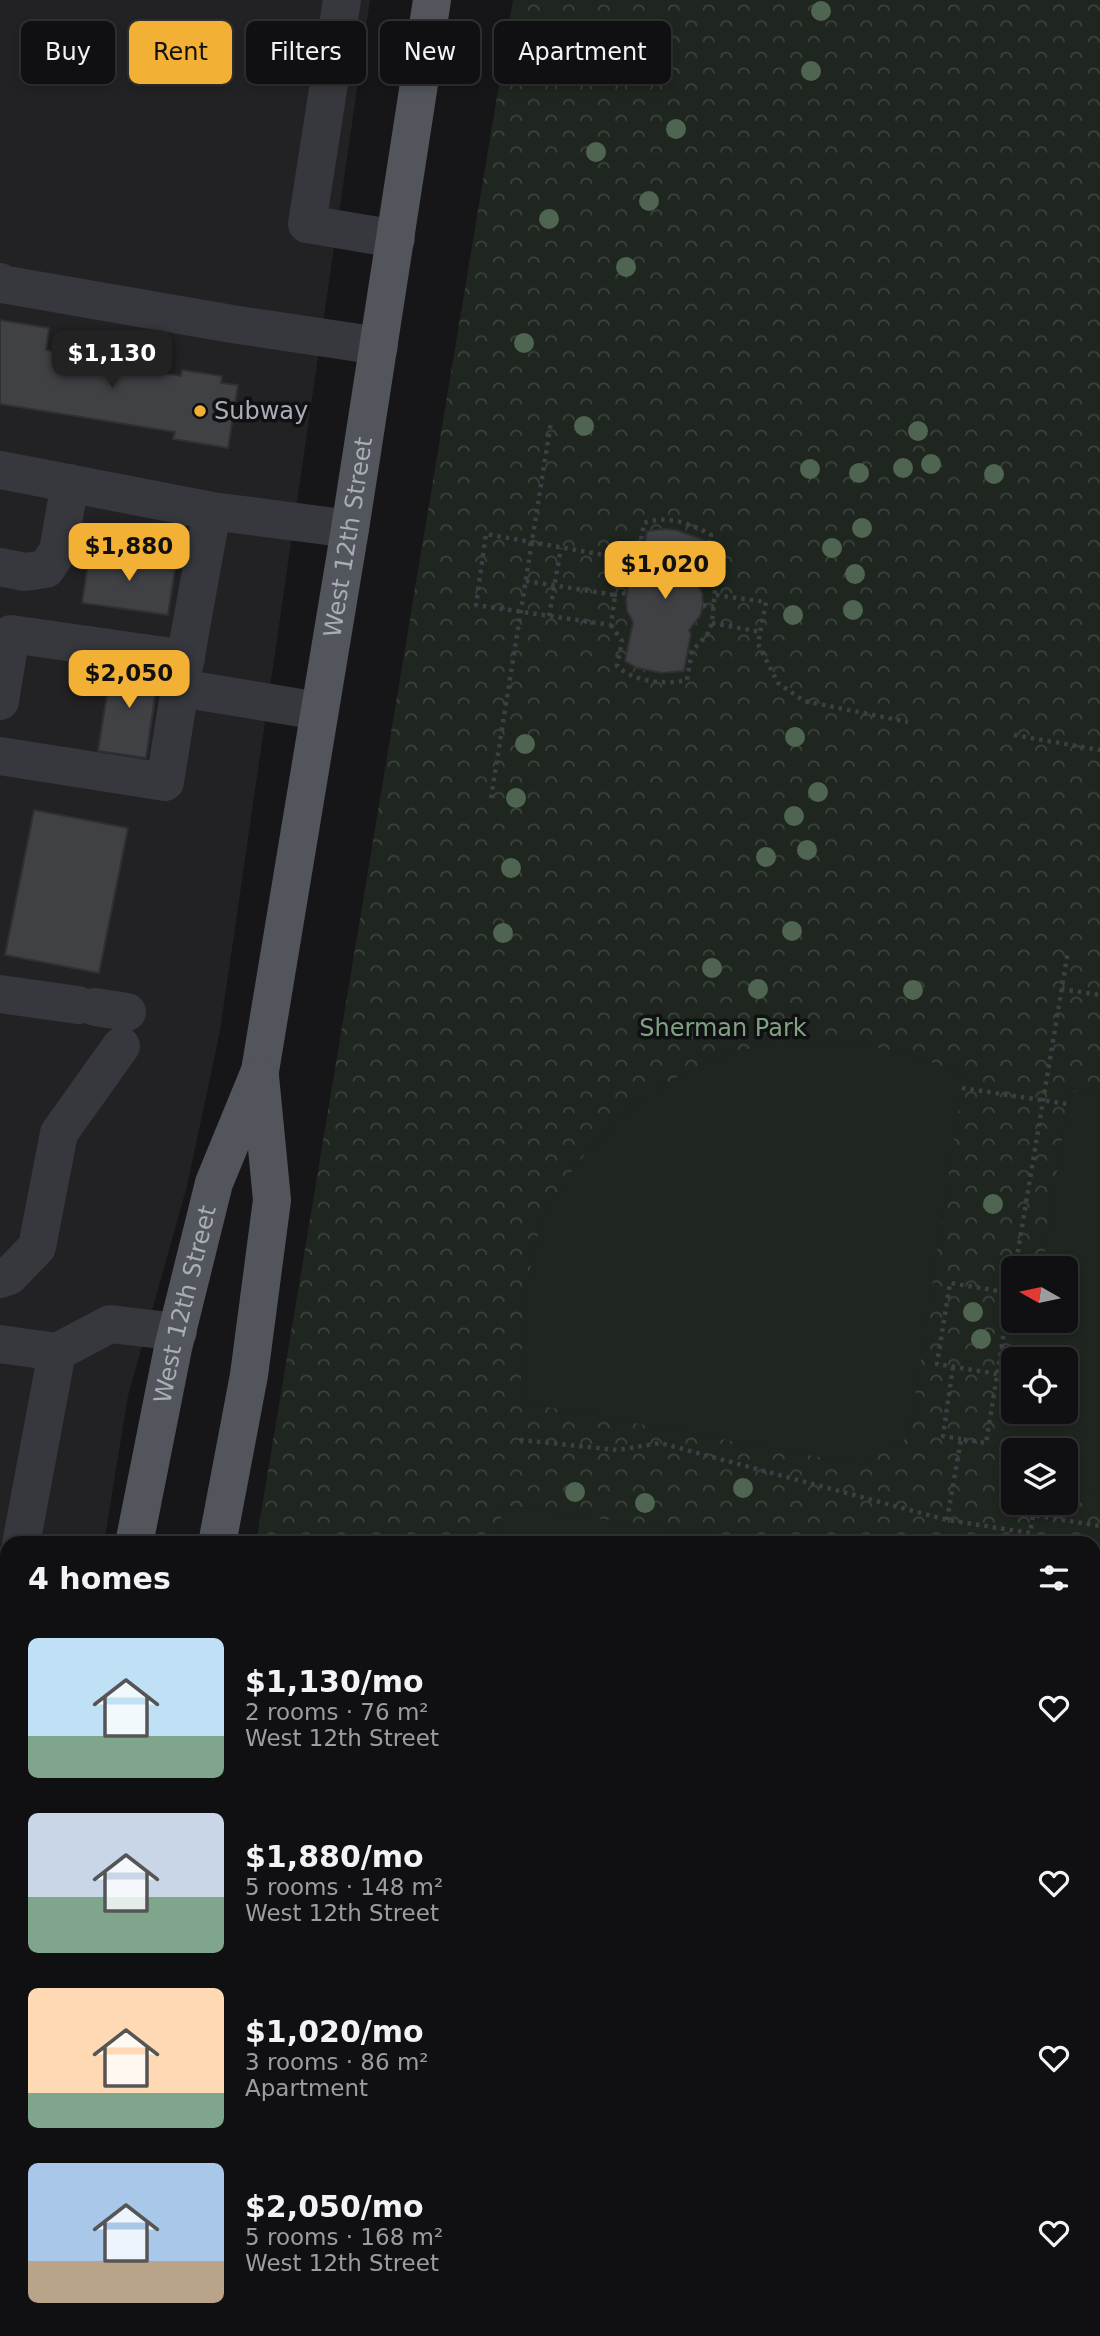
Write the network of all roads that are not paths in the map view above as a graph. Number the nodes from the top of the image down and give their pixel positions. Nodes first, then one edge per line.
1 (342, 0) edge
2 (432, 0) edge
3 (396, 239) junction
4 (0, 282) edge
5 (379, 346) junction
6 (0, 470) edge
7 (70, 482) junction
8 (212, 511) junction
9 (350, 529) junction
10 (0, 567) edge
11 (183, 674) junction
12 (0, 701) edge
13 (319, 711) junction
14 (0, 755) edge
15 (0, 994) edge
16 (260, 1071) junction
17 (0, 1279) edge
18 (178, 1332) junction
19 (0, 1344) edge
20 (57, 1352) junction
21 (23, 1536) edge
22 (136, 1536) edge
23 (219, 1536) edge

1 - 3 street
2 - 3 main road, West 12th Street
3 - 5 main road, West 12th Street
4 - 5 street
5 - 9 main road, West 12th Street
6 - 7 street
7 - 8 street
7 - 10 street
8 - 9 street
8 - 11 street
9 - 13 main road, West 12th Street
11 - 12 street
11 - 13 street
11 - 14 street
13 - 16 main road, West 12th Street
15 - 17 street
16 - 18 main road, West 12th Street
16 - 23 main road, West 12th Street
18 - 20 street
18 - 22 main road, West 12th Street
19 - 20 street
20 - 21 street

